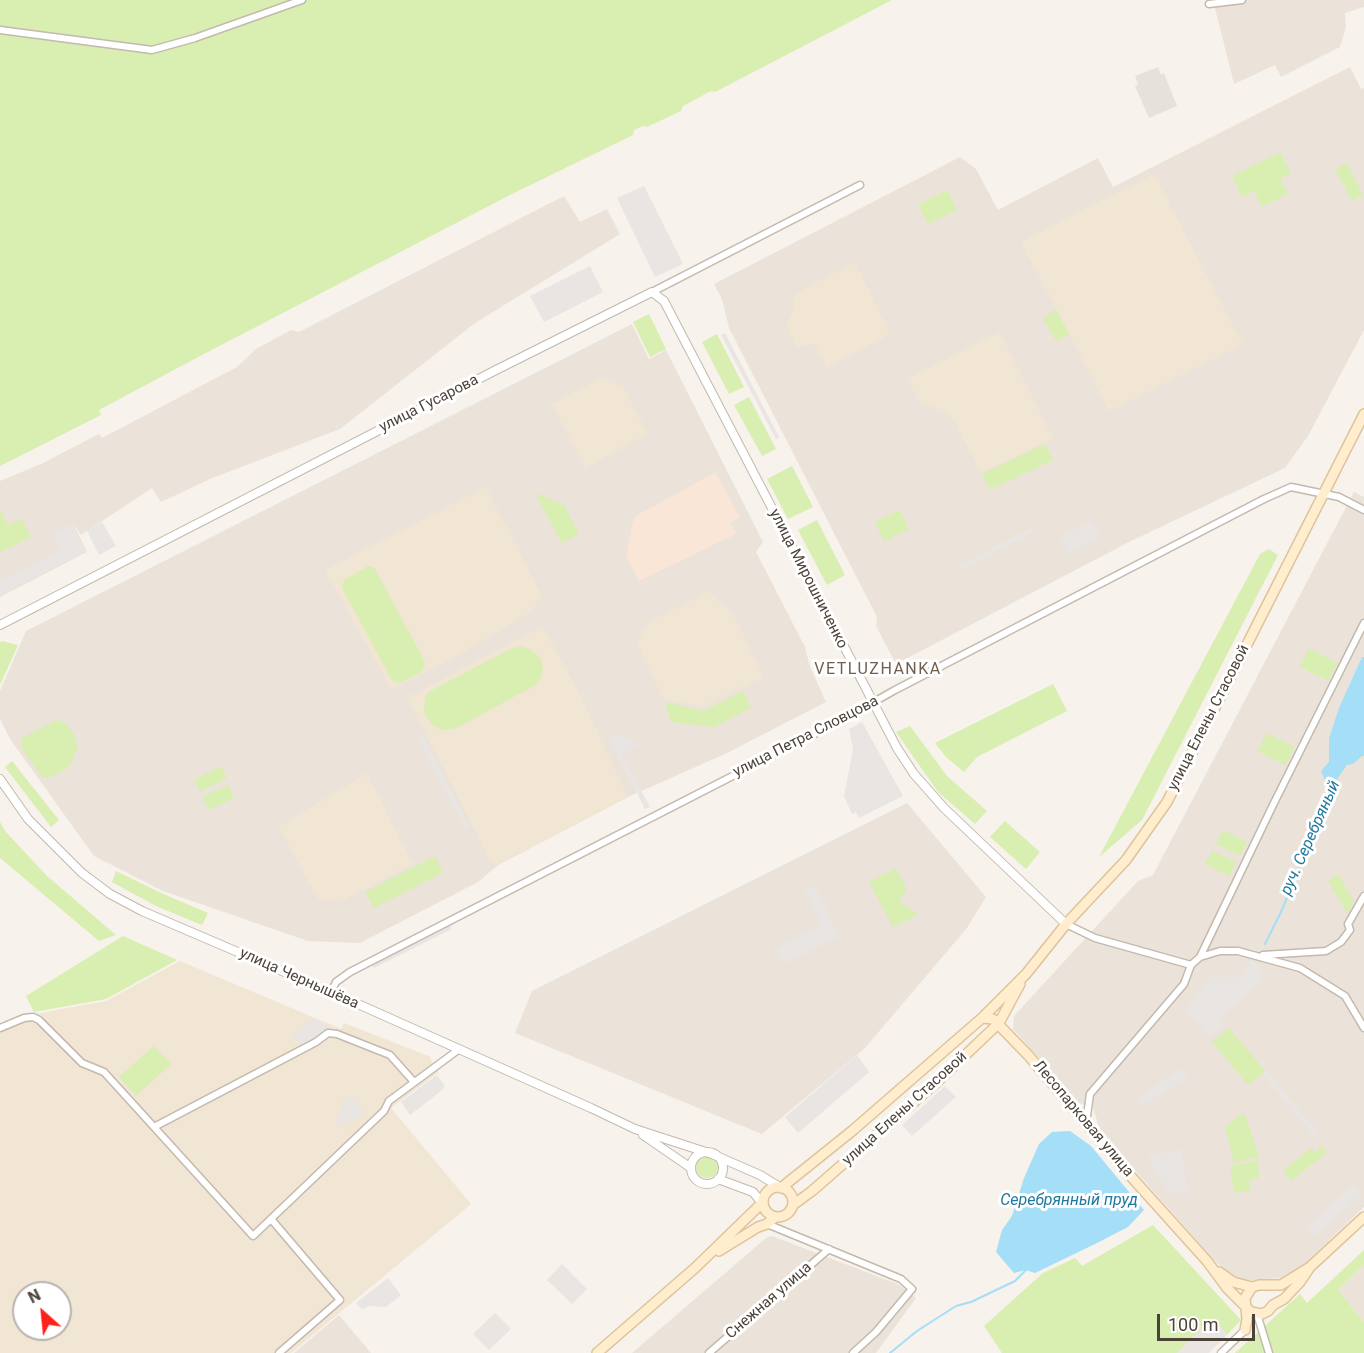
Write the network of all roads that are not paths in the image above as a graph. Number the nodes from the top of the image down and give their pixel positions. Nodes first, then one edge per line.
1 (302, 0) edge
2 (1242, 0) edge
3 (1209, 4) dead end
4 (0, 30) edge
5 (860, 185) dead end
6 (652, 292) junction
7 (1364, 414) edge
8 (1323, 493) junction
9 (1364, 510) edge
10 (1364, 623) edge
11 (0, 625) edge
12 (873, 703) junction
13 (0, 779) edge
14 (1364, 896) edge
15 (1066, 924) junction
16 (1258, 956) junction
17 (1200, 957) junction
18 (1191, 964) junction
19 (1026, 974) junction
20 (332, 992) junction
21 (982, 1018) junction
22 (999, 1023) junction
23 (0, 1028) edge
24 (1364, 1028) edge
25 (458, 1050) junction
26 (414, 1082) junction
27 (1086, 1123) junction
28 (154, 1127) junction
29 (634, 1129) junction
30 (712, 1154) junction
31 (691, 1168) junction
32 (718, 1179) junction
33 (781, 1188) junction
34 (762, 1203) junction
35 (793, 1205) junction
36 (1364, 1217) edge
37 (271, 1219) junction
38 (771, 1221) junction
39 (829, 1249) junction
40 (1310, 1267) junction
41 (695, 1268) junction
42 (1215, 1269) junction
43 (1252, 1287) junction
44 (1266, 1287) junction
45 (1273, 1305) junction
46 (1247, 1308) junction
47 (1257, 1314) junction
48 (1245, 1330) junction
49 (279, 1353) edge
50 (597, 1353) edge
51 (709, 1353) edge
52 (852, 1353) edge
53 (1221, 1353) edge
54 (1269, 1353) edge

1 - 4 street
2 - 3 street
5 - 6 street, улица Гусарова
6 - 11 street, улица Гусарова
6 - 12 street, улица Мирошниченко
7 - 8 main road
8 - 9 street, улица Петра Словцова
8 - 12 street, улица Петра Словцова
8 - 15 main road, улица Елены Стасовой
10 - 17 street
12 - 15 street, улица Мирошниченко
12 - 20 street, улица Петра Словцова
13 - 20 street, улица Чернышёва
14 - 16 street
15 - 18 street
15 - 19 main road, улица Елены Стасовой
16 - 17 street
16 - 24 street
17 - 18 street
18 - 27 street
19 - 21 main road, улица Елены Стасовой
19 - 22 main road, улица Елены Стасовой
20 - 25 street, улица Чернышёва
21 - 22 main road
21 - 33 main road, улица Елены Стасовой
22 - 27 main road, Лесопарковая улица
22 - 35 main road, улица Елены Стасовой
23 - 28 street
25 - 26 street
25 - 29 street, улица Чернышёва
26 - 28 street
26 - 37 street
27 - 42 main road, Лесопарковая улица
28 - 37 street
29 - 30 street, улица Чернышёва
29 - 31 street, улица Чернышёва
30 - 31 street
30 - 32 street
30 - 33 street, улица Чернышёва
31 - 32 street, улица Чернышёва
32 - 34 street, улица Чернышёва
33 - 34 main road
33 - 35 main road
34 - 38 main road
34 - 41 main road
35 - 38 main road
36 - 40 main road
37 - 49 street
38 - 39 street, Снежная улица
38 - 41 main road
39 - 51 street, Снежная улица
39 - 52 street, Снежная улица
40 - 44 main road
40 - 45 main road
41 - 50 main road
42 - 43 main road
42 - 46 main road
43 - 44 main road
43 - 46 main road
44 - 45 main road
45 - 47 main road
46 - 47 main road
46 - 48 main road
47 - 48 main road
47 - 54 street
48 - 53 street

